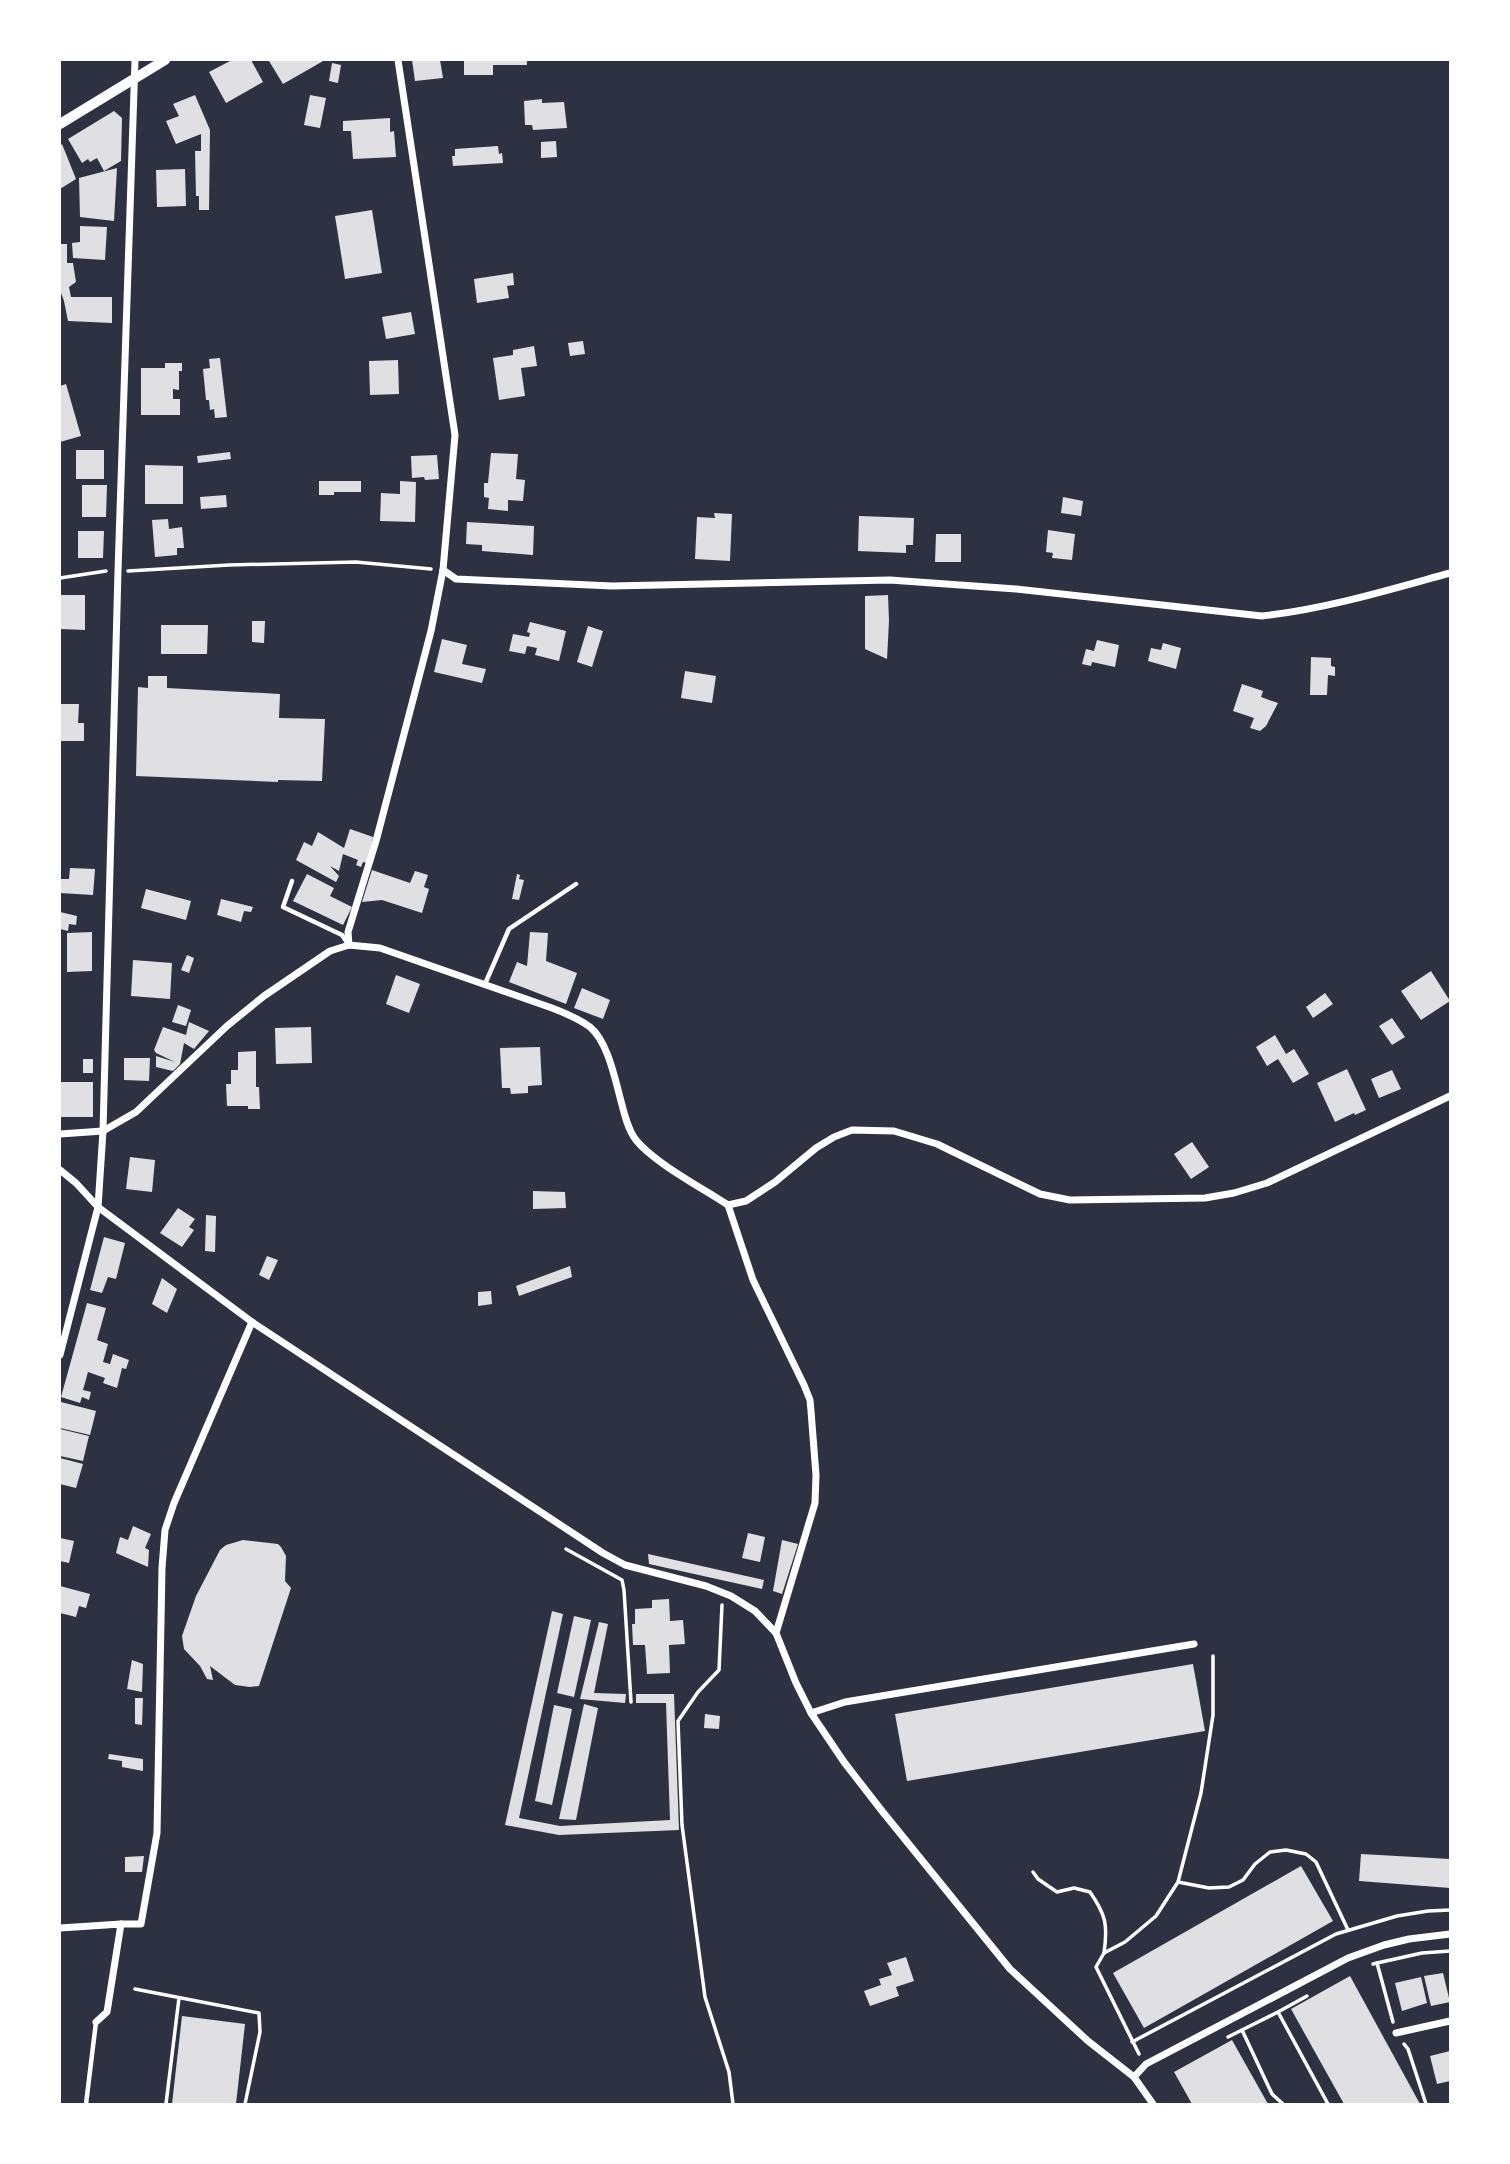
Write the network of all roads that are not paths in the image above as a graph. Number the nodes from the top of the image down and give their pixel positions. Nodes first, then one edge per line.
1 (135, 60) edge
2 (165, 60) edge
3 (398, 60) edge
4 (136, 78) junction
5 (60, 124) edge
6 (443, 570) junction
7 (1451, 573) edge
8 (292, 881) dead end
9 (576, 884) dead end
10 (349, 945) junction
11 (485, 984) junction
12 (1451, 1096) edge
13 (103, 1131) junction
14 (60, 1134) edge
15 (60, 1170) edge
16 (728, 1205) junction
17 (98, 1207) junction
18 (252, 1322) junction
19 (60, 1355) edge
20 (776, 1633) junction
21 (1194, 1644) dead end
22 (811, 1713) junction
23 (121, 1924) junction
24 (60, 1927) edge
25 (1451, 1934) edge
26 (1451, 2021) edge
27 (96, 2022) joint
28 (1396, 2033) road end
29 (1134, 2077) junction
30 (86, 2105) edge
31 (1153, 2105) edge

1 - 4 street
2 - 4 street
3 - 6 street
4 - 5 street
4 - 13 street
6 - 7 street
6 - 10 street
8 - 10 lane
9 - 11 lane
10 - 11 street
10 - 13 street
11 - 16 street
12 - 16 street
13 - 14 street
13 - 17 street
15 - 17 street
16 - 20 street
17 - 18 street
17 - 19 street
18 - 20 street
18 - 23 street
20 - 22 street
21 - 22 street
22 - 29 street
23 - 24 street
23 - 27 street
25 - 29 street
26 - 28 street
27 - 30 lane
29 - 31 street

